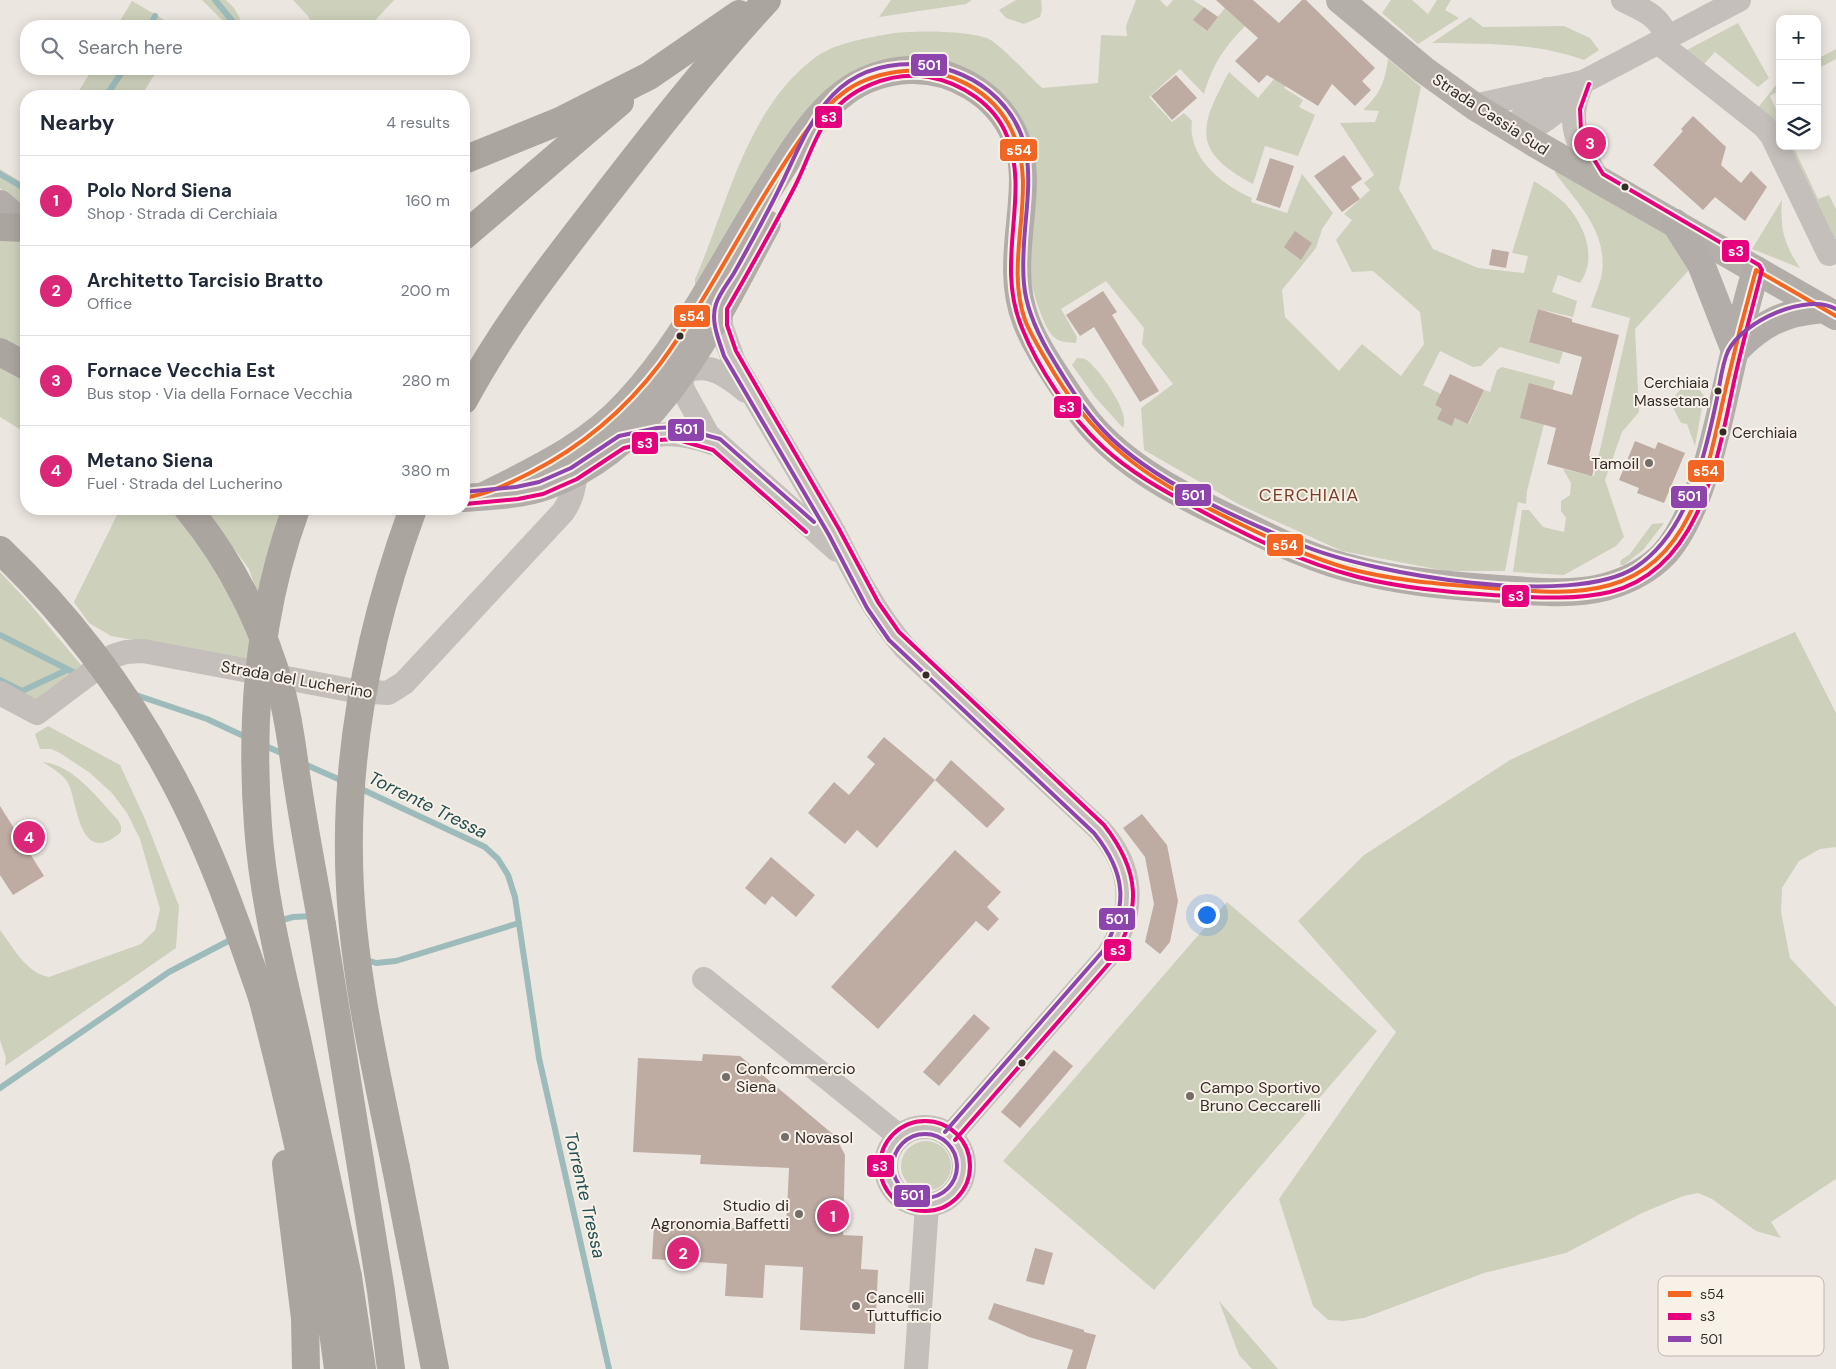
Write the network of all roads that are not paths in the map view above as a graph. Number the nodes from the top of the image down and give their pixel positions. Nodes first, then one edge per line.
1 (729, 0) edge
2 (759, 0) edge
3 (767, 0) edge
4 (1340, 0) edge
5 (1623, 0) edge
6 (1740, 0) edge
7 (1663, 40) junction
8 (649, 76) junction
9 (1583, 82) junction
10 (1548, 89) junction
11 (1474, 106) junction
12 (818, 119) junction
13 (1517, 133) junction
14 (470, 151) edge
15 (470, 158) edge
16 (1598, 179) junction
17 (0, 204) edge
18 (749, 219) junction
19 (20, 222) edge
20 (1675, 223) junction
21 (0, 227) edge
22 (20, 227) edge
23 (470, 231) edge
24 (1833, 252) edge
25 (1756, 270) junction
26 (721, 308) junction
27 (1830, 312) edge
28 (1735, 351) junction
29 (0, 352) edge
30 (20, 363) edge
31 (682, 371) junction
32 (470, 389) edge
33 (755, 399) junction
34 (585, 442) junction
35 (621, 442) junction
36 (716, 444) junction
37 (546, 465) junction
38 (574, 474) junction
39 (475, 497) edge
40 (192, 515) edge
41 (294, 515) edge
42 (411, 515) edge
43 (0, 550) edge
44 (846, 558) junction
45 (0, 562) edge
46 (0, 693) edge
47 (704, 979) dead end
48 (256, 998) junction
49 (899, 1136) junction
50 (950, 1136) junction
51 (926, 1205) junction
52 (408, 1230) junction
53 (306, 1369) edge
54 (338, 1369) edge
55 (362, 1369) edge
56 (391, 1369) edge
57 (417, 1369) edge
58 (435, 1369) edge
59 (916, 1369) edge

1 - 14 highway
2 - 8 highway
3 - 32 highway
4 - 11 main road, Strada Cassia Sud
5 - 7 street
6 - 7 street
7 - 9 street
7 - 24 street
8 - 15 highway
8 - 23 highway
9 - 10 street
9 - 13 street
9 - 16 street
10 - 11 street
10 - 13 street
11 - 13 main road, Strada Cassia Sud
12 - 18 main road
12 - 26 main road
12 - 28 main road
13 - 16 main road, Strada Cassia Sud
16 - 20 main road, Strada Cassia Sud
17 - 19 main road
18 - 31 street
18 - 34 main road
20 - 25 main road, Strada Cassia Sud
20 - 28 main road
21 - 22 highway
25 - 27 main road, Strada Cassia Sud
25 - 28 main road
26 - 31 main road
26 - 33 street
27 - 28 main road
29 - 30 highway
31 - 33 street
31 - 34 street
31 - 35 main road
31 - 36 street
33 - 44 street
34 - 37 main road
34 - 38 street, Strada del Lucherino
35 - 36 street
35 - 38 main road
36 - 44 street
37 - 38 street
37 - 39 main road
38 - 39 main road
38 - 46 street, Strada del Lucherino
40 - 56 highway, bridge
41 - 55 highway, bridge
42 - 52 highway, bridge
43 - 48 highway, bridge
44 - 50 street
45 - 48 highway
47 - 49 street
48 - 53 highway
48 - 54 highway
49 - 50 street
49 - 51 street
50 - 51 street
51 - 59 street
52 - 57 highway
52 - 58 highway

